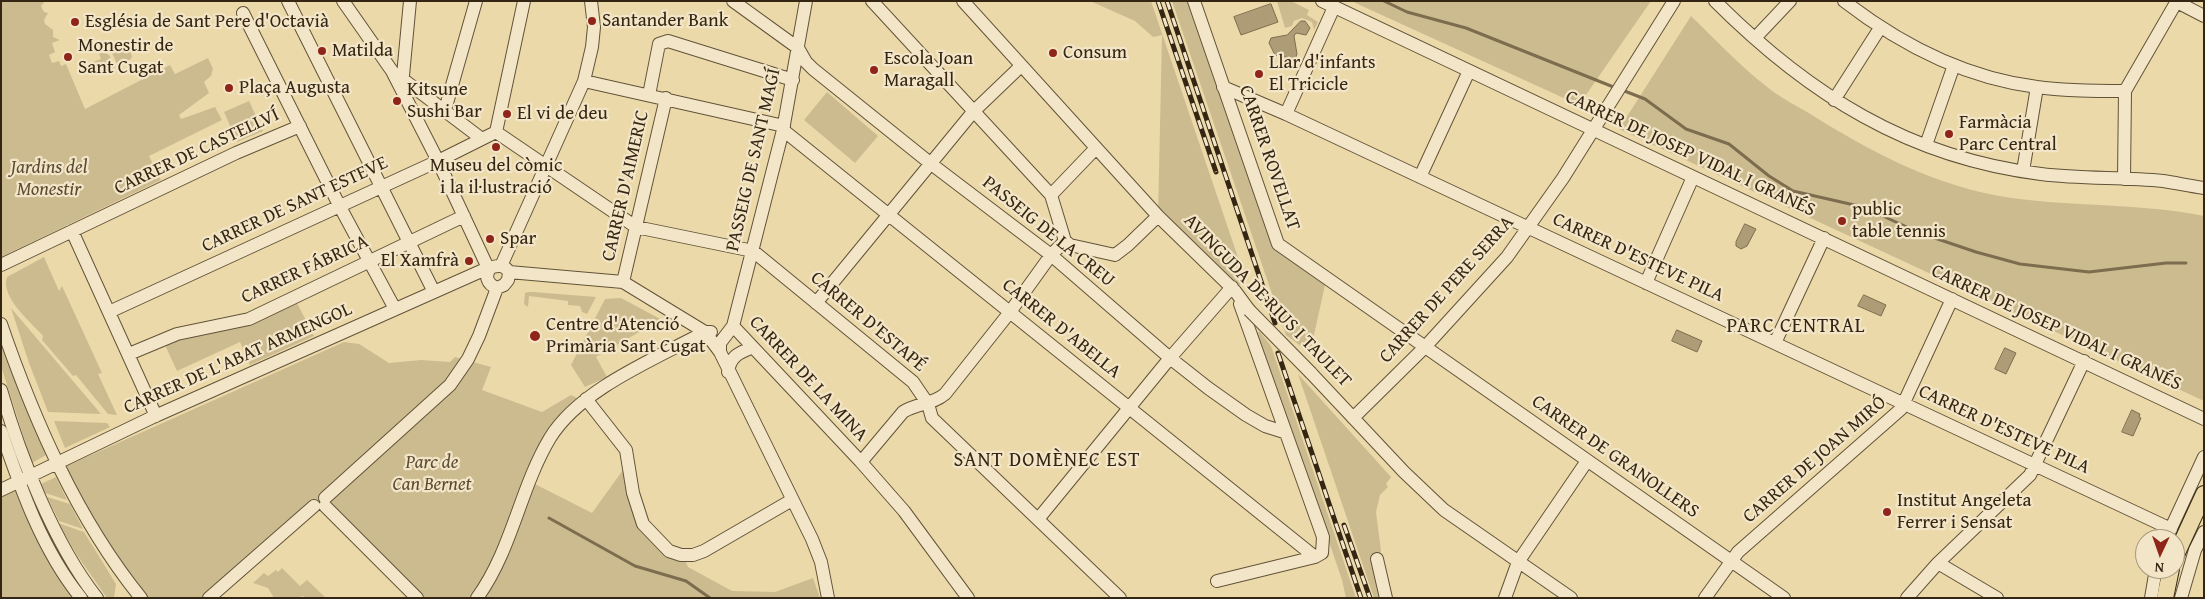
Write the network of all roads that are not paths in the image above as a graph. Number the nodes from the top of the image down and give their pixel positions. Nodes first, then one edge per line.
1 (288, 1) edge
2 (344, 1) edge
3 (410, 1) edge
4 (476, 1) edge
5 (524, 1) edge
6 (591, 1) edge
7 (733, 1) edge
8 (806, 1) edge
9 (872, 1) edge
10 (962, 1) edge
11 (1194, 1) edge
12 (1322, 1) edge
13 (1715, 1) edge
14 (1790, 1) edge
15 (1844, 1) edge
16 (1675, 2) edge
17 (2176, 2) edge
18 (1334, 7) junction
19 (242, 13) dead end
20 (2204, 16) edge
21 (1880, 28) junction
22 (1755, 38) junction
23 (798, 48) junction
24 (1021, 66) junction
25 (1954, 66) junction
26 (1469, 71) junction
27 (793, 80) junction
28 (584, 81) junction
29 (402, 85) junction
30 (1223, 87) junction
31 (2037, 87) junction
32 (2125, 91) junction
33 (649, 95) junction
34 (666, 98) junction
35 (1834, 100) junction
36 (445, 110) junction
37 (973, 112) junction
38 (1286, 114) junction
39 (1596, 124) junction
40 (300, 126) junction
41 (784, 128) junction
42 (496, 132) junction
43 (482, 139) junction
44 (1926, 145) junction
45 (1096, 148) junction
46 (438, 161) junction
47 (930, 163) junction
48 (546, 166) junction
49 (2023, 171) junction
50 (1420, 177) junction
51 (1693, 177) junction
52 (2124, 179) junction
53 (381, 185) junction
54 (2204, 188) edge
55 (1051, 195) junction
56 (338, 205) junction
57 (889, 215) junction
58 (464, 216) junction
59 (1158, 216) junction
60 (636, 227) junction
61 (1529, 228) junction
62 (72, 231) junction
63 (1824, 238) junction
64 (409, 242) junction
65 (1067, 243) junction
66 (753, 251) junction
67 (1054, 258) junction
68 (369, 261) junction
69 (1, 266) edge
70 (497, 268) junction
71 (623, 282) junction
72 (1646, 283) junction
73 (497, 288) junction
74 (1233, 289) junction
75 (434, 292) junction
76 (1952, 299) junction
77 (816, 303) junction
78 (395, 309) junction
79 (110, 312) junction
80 (1010, 312) junction
81 (1, 324) edge
82 (733, 326) junction
83 (705, 332) junction
84 (1775, 343) junction
85 (1425, 347) junction
86 (752, 348) junction
87 (720, 352) junction
88 (129, 354) junction
89 (1170, 358) junction
90 (2084, 361) junction
91 (728, 372) junction
92 (1, 390) edge
93 (586, 399) junction
94 (928, 404) junction
95 (1905, 404) junction
96 (1130, 408) junction
97 (156, 416) junction
98 (1353, 418) junction
99 (2204, 419) edge
100 (1, 431) edge
101 (1284, 432) junction
102 (2204, 458) edge
103 (1587, 460) junction
104 (861, 462) junction
105 (58, 463) junction
106 (2036, 466) junction
107 (25, 479) junction
108 (1, 490) edge
109 (2204, 494) edge
110 (792, 500) junction
111 (321, 503) junction
112 (1039, 518) junction
113 (2159, 529) edge
114 (2171, 529) edge
115 (2204, 532) edge
116 (2185, 535) edge
117 (1318, 555) junction
118 (1377, 559) dead end
119 (2198, 559) edge
120 (1730, 560) junction
121 (1518, 562) junction
122 (1938, 563) junction
123 (2154, 579) edge
124 (2169, 579) edge
125 (1217, 581) dead end
126 (81, 598) edge
127 (97, 598) edge
128 (141, 598) edge
129 (209, 598) edge
130 (417, 598) edge
131 (477, 598) edge
132 (828, 598) edge
133 (968, 598) edge
134 (1120, 598) edge
135 (1386, 598) edge
136 (1505, 598) edge
137 (1571, 598) edge
138 (1705, 598) edge
139 (1784, 598) edge
140 (1907, 598) edge
141 (1997, 598) edge
142 (2150, 598) edge
143 (2165, 598) edge
144 (2181, 598) edge

1 - 53 street
2 - 29 street
3 - 29 street
4 - 36 street
5 - 42 street
6 - 28 street
7 - 23 street, PASSEIG DE LA CREU
8 - 23 street, PASSEIG DE SANT MAGÍ
9 - 37 street
10 - 24 street, AVINGUDA DE RIUS I TAULET
11 - 30 street, CARRER ROVELLAT
12 - 18 street, CARRER DE JOSEP VIDAL I GRANÉS
13 - 22 street
14 - 22 street
15 - 21 street
16 - 39 street, CARRER DE PERE SERRA
17 - 20 street
17 - 32 street
18 - 26 street, CARRER DE JOSEP VIDAL I GRANÉS
18 - 38 street
19 - 40 street
21 - 25 street
21 - 35 street
22 - 35 street
23 - 27 street, PASSEIG DE SANT MAGÍ
23 - 47 street, PASSEIG DE LA CREU
24 - 37 street
24 - 45 street, AVINGUDA DE RIUS I TAULET
25 - 31 street
25 - 44 street
26 - 39 street, CARRER DE JOSEP VIDAL I GRANÉS
26 - 50 street
27 - 33 street
27 - 41 street, PASSEIG DE SANT MAGÍ
28 - 33 street
28 - 48 street
29 - 36 street
29 - 46 street
30 - 38 street, CARRER D'ESTEVE PILA
30 - 85 street, CARRER ROVELLAT
31 - 32 street
31 - 49 street
32 - 52 street
33 - 34 street
34 - 41 street
34 - 60 street, CARRER D'AIMERIC
35 - 44 street
36 - 43 street
37 - 47 street
37 - 55 street
38 - 50 street, CARRER D'ESTEVE PILA
39 - 51 street, CARRER DE JOSEP VIDAL I GRANÉS
39 - 61 street, CARRER DE PERE SERRA
40 - 56 street
40 - 62 street, CARRER DE CASTELLVÍ
41 - 57 street, CARRER D'ABELLA
41 - 66 street, PASSEIG DE SANT MAGÍ
42 - 43 street, CARRER DE SANT ESTEVE
42 - 48 street
43 - 46 street, CARRER DE SANT ESTEVE
44 - 49 street
45 - 55 street
45 - 59 street, AVINGUDA DE RIUS I TAULET
46 - 53 street, CARRER DE SANT ESTEVE
46 - 58 street
47 - 57 street
47 - 67 street, PASSEIG DE LA CREU
48 - 60 street
48 - 70 street
49 - 52 street
50 - 61 street, CARRER D'ESTEVE PILA
51 - 63 street, CARRER DE JOSEP VIDAL I GRANÉS
51 - 72 street
52 - 54 street
53 - 56 street, CARRER DE SANT ESTEVE
53 - 64 street
55 - 65 street
56 - 68 street
56 - 79 street, CARRER DE SANT ESTEVE
57 - 77 street
57 - 80 street, CARRER D'ABELLA
58 - 64 street, CARRER FÁBRICA
58 - 70 street
59 - 65 street
59 - 74 street, AVINGUDA DE RIUS I TAULET
60 - 66 street
60 - 71 street, CARRER D'AIMERIC
61 - 72 street, CARRER D'ESTEVE PILA
61 - 85 street, CARRER DE PERE SERRA
62 - 69 street, CARRER DE CASTELLVÍ
62 - 79 street
63 - 76 street, CARRER DE JOSEP VIDAL I GRANÉS
63 - 84 street
64 - 68 street, CARRER FÁBRICA
64 - 75 street
65 - 67 street
66 - 77 street, CARRER D'ESTAPÉ
66 - 82 street, PASSEIG DE SANT MAGÍ
67 - 80 street
67 - 89 street, PASSEIG DE LA CREU
68 - 78 street
68 - 88 street, CARRER FÁBRICA
70 - 71 street
70 - 73 street
70 - 73 street
70 - 75 street, CARRER DE L'ABAT ARMENGOL
71 - 83 street
72 - 84 street, CARRER D'ESTEVE PILA
73 - 111 street
74 - 89 street
74 - 98 street, AVINGUDA DE RIUS I TAULET, bridge
74 - 101 street
75 - 78 street, CARRER DE L'ABAT ARMENGOL
76 - 90 street, CARRER DE JOSEP VIDAL I GRANÉS
76 - 95 street, CARRER DE JOAN MIRÓ
77 - 94 street, CARRER D'ESTAPÉ
78 - 97 street, CARRER DE L'ABAT ARMENGOL
79 - 88 street
80 - 94 street
80 - 96 street, CARRER D'ABELLA
81 - 105 street
82 - 83 street, CARRER DE LA MINA
82 - 86 street, CARRER DE LA MINA
82 - 87 street, PASSEIG DE SANT MAGÍ
83 - 87 street
83 - 93 street, CARRER DE LA MINA
84 - 95 street, CARRER D'ESTEVE PILA
85 - 98 street, CARRER DE PERE SERRA
85 - 103 street, CARRER DE GRANOLLERS
86 - 91 street
86 - 104 street, CARRER DE LA MINA
87 - 91 street
88 - 97 street
89 - 96 street
89 - 101 street, PASSEIG DE LA CREU
90 - 99 street, CARRER DE JOSEP VIDAL I GRANÉS
90 - 106 street
91 - 110 street
92 - 107 street
93 - 110 street
93 - 131 street, CARRER DE LA MINA
94 - 104 street
94 - 112 street, CARRER D'ESTAPÉ
95 - 106 street, CARRER D'ESTEVE PILA
95 - 120 street, CARRER DE JOAN MIRÓ
96 - 112 street
96 - 117 street, CARRER D'ABELLA
97 - 105 street, CARRER DE L'ABAT ARMENGOL
98 - 121 street, AVINGUDA DE RIUS I TAULET
100 - 107 street
101 - 117 street
102 - 114 street
103 - 120 street, CARRER DE GRANOLLERS
103 - 121 street
104 - 133 street, CARRER DE LA MINA
105 - 107 street, CARRER DE L'ABAT ARMENGOL
105 - 128 street
106 - 113 street, CARRER D'ESTEVE PILA
106 - 122 street
107 - 108 street, CARRER DE L'ABAT ARMENGOL
107 - 126 street
107 - 127 street
109 - 116 main road
110 - 132 street
111 - 129 street
111 - 130 street
112 - 134 street, CARRER D'ESTAPÉ
115 - 119 street
117 - 125 street
118 - 135 street
119 - 144 street
120 - 138 street, CARRER DE JOAN MIRÓ
120 - 139 street, CARRER DE GRANOLLERS
121 - 136 street
121 - 137 street, AVINGUDA DE RIUS I TAULET
122 - 140 street
122 - 141 street
123 - 142 street
124 - 143 main road

